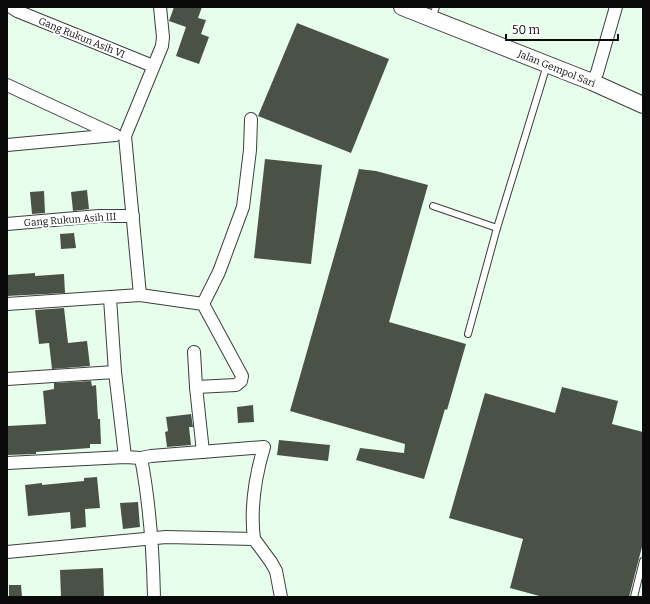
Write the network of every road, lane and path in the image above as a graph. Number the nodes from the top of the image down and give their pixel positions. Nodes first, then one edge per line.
1 (11, 7) edge
2 (160, 7) edge
3 (402, 7) edge
4 (616, 7) edge
5 (434, 13) edge
6 (547, 65) junction
7 (153, 66) junction
8 (592, 82) junction
9 (7, 84) edge
10 (643, 105) edge
11 (251, 119) dead end
12 (120, 135) junction
13 (7, 145) edge
14 (433, 206) dead end
15 (133, 216) junction
16 (7, 224) edge
17 (497, 228) junction
18 (140, 295) junction
19 (110, 298) junction
20 (7, 304) edge
21 (203, 304) junction
22 (468, 334) dead end
23 (194, 352) dead end
24 (115, 372) junction
25 (7, 379) edge
26 (196, 387) junction
27 (203, 452) junction
28 (125, 457) junction
29 (141, 458) junction
30 (7, 464) edge
31 (153, 539) junction
32 (254, 539) junction
33 (7, 552) edge
34 (643, 561) edge
35 (154, 597) edge
36 (281, 597) edge
37 (634, 597) edge

1 - 7 street, Gang Rukun Asih VI
2 - 7 street
3 - 5 street, Jalan Gempol Sari
4 - 8 street
5 - 6 street, Jalan Gempol Sari
6 - 8 street, Jalan Gempol Sari
6 - 17 lane
7 - 12 street
8 - 10 street, Jalan Gempol Sari
9 - 12 street
11 - 21 street
12 - 13 street
12 - 15 street
14 - 17 lane
15 - 16 street, Gang Rukun Asih III
15 - 18 street
17 - 22 lane
18 - 19 street
18 - 21 street
19 - 20 street
19 - 24 street
21 - 26 street
23 - 26 street
24 - 25 street
24 - 28 street
26 - 27 street
27 - 29 street
27 - 32 street
28 - 29 street
28 - 30 street
29 - 31 street
31 - 32 street
31 - 33 street
31 - 35 street
32 - 36 street
34 - 37 lane

